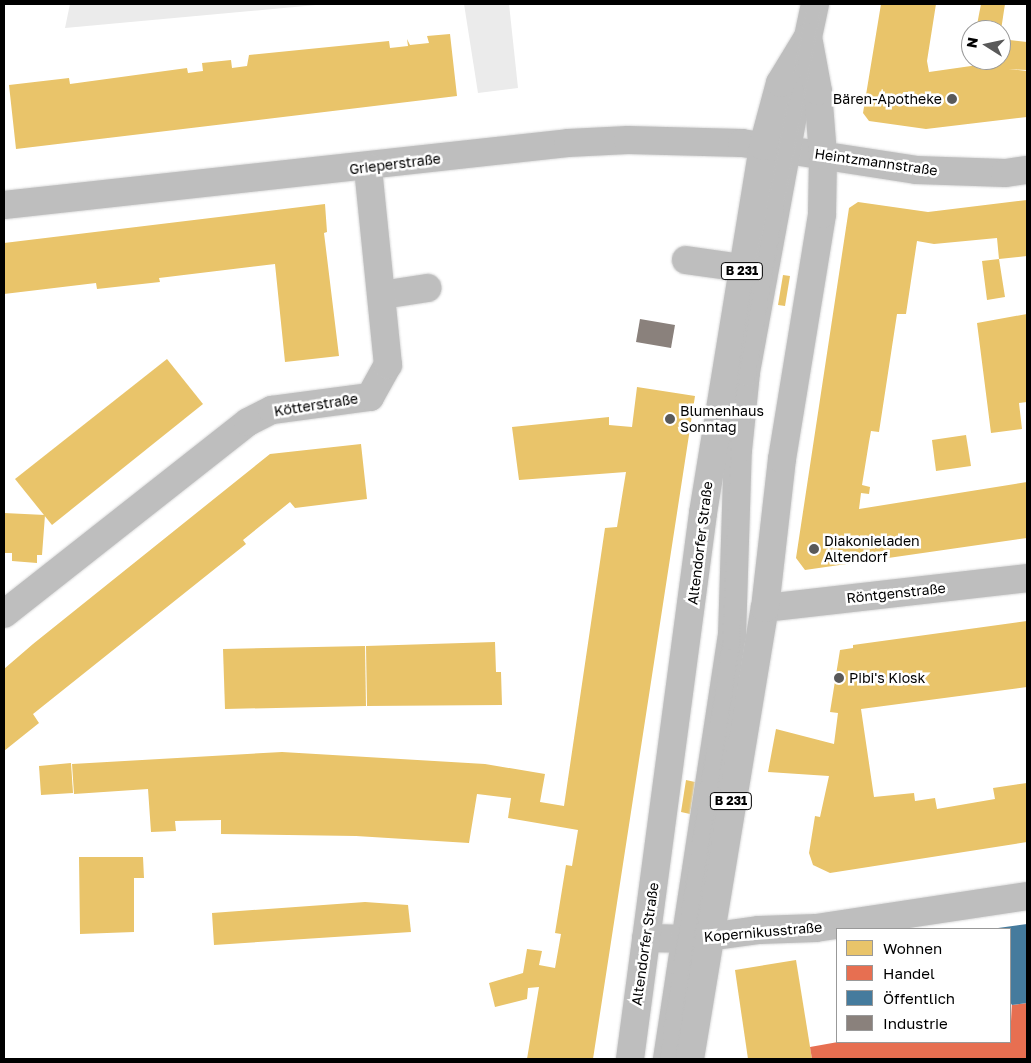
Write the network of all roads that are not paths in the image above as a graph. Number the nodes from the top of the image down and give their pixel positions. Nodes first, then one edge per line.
1 (815, 4) edge
2 (808, 37) junction
3 (774, 148) junction
4 (823, 155) junction
5 (368, 167) junction
6 (1027, 170) edge
7 (4, 205) edge
8 (686, 260) dead end
9 (742, 268) junction
10 (427, 288) dead end
11 (382, 295) junction
12 (1027, 578) edge
13 (765, 608) junction
14 (4, 614) edge
15 (1027, 896) edge
16 (912, 922) edge
17 (646, 938) junction
18 (697, 938) junction
19 (630, 1059) edge
20 (667, 1059) edge
21 (690, 1059) edge

1 - 2 street, Altendorfer Straße / B 231
2 - 3 street, Altendorfer Straße / B 231
2 - 4 street, Altendorfer Straße / B 231
3 - 4 street, Heintzmannstraße
3 - 5 street, Grieperstraße
3 - 9 street, Altendorfer Straße / B 231
3 - 18 street
4 - 6 street, Heintzmannstraße
4 - 13 street, Altendorfer Straße / B 231
5 - 7 street, Grieperstraße
5 - 11 street, Kötterstraße
8 - 9 street
9 - 17 street, Altendorfer Straße / B 231
10 - 11 street
11 - 14 street, Kötterstraße
12 - 13 street, Röntgenstraße
13 - 18 street, Altendorfer Straße / B 231
15 - 16 street, Kopernikusstraße
16 - 18 street, Kopernikusstraße
17 - 18 street, Kopernikusstraße
17 - 19 street, Altendorfer Straße / B 231
18 - 20 street
18 - 21 street, Altendorfer Straße / B 231

